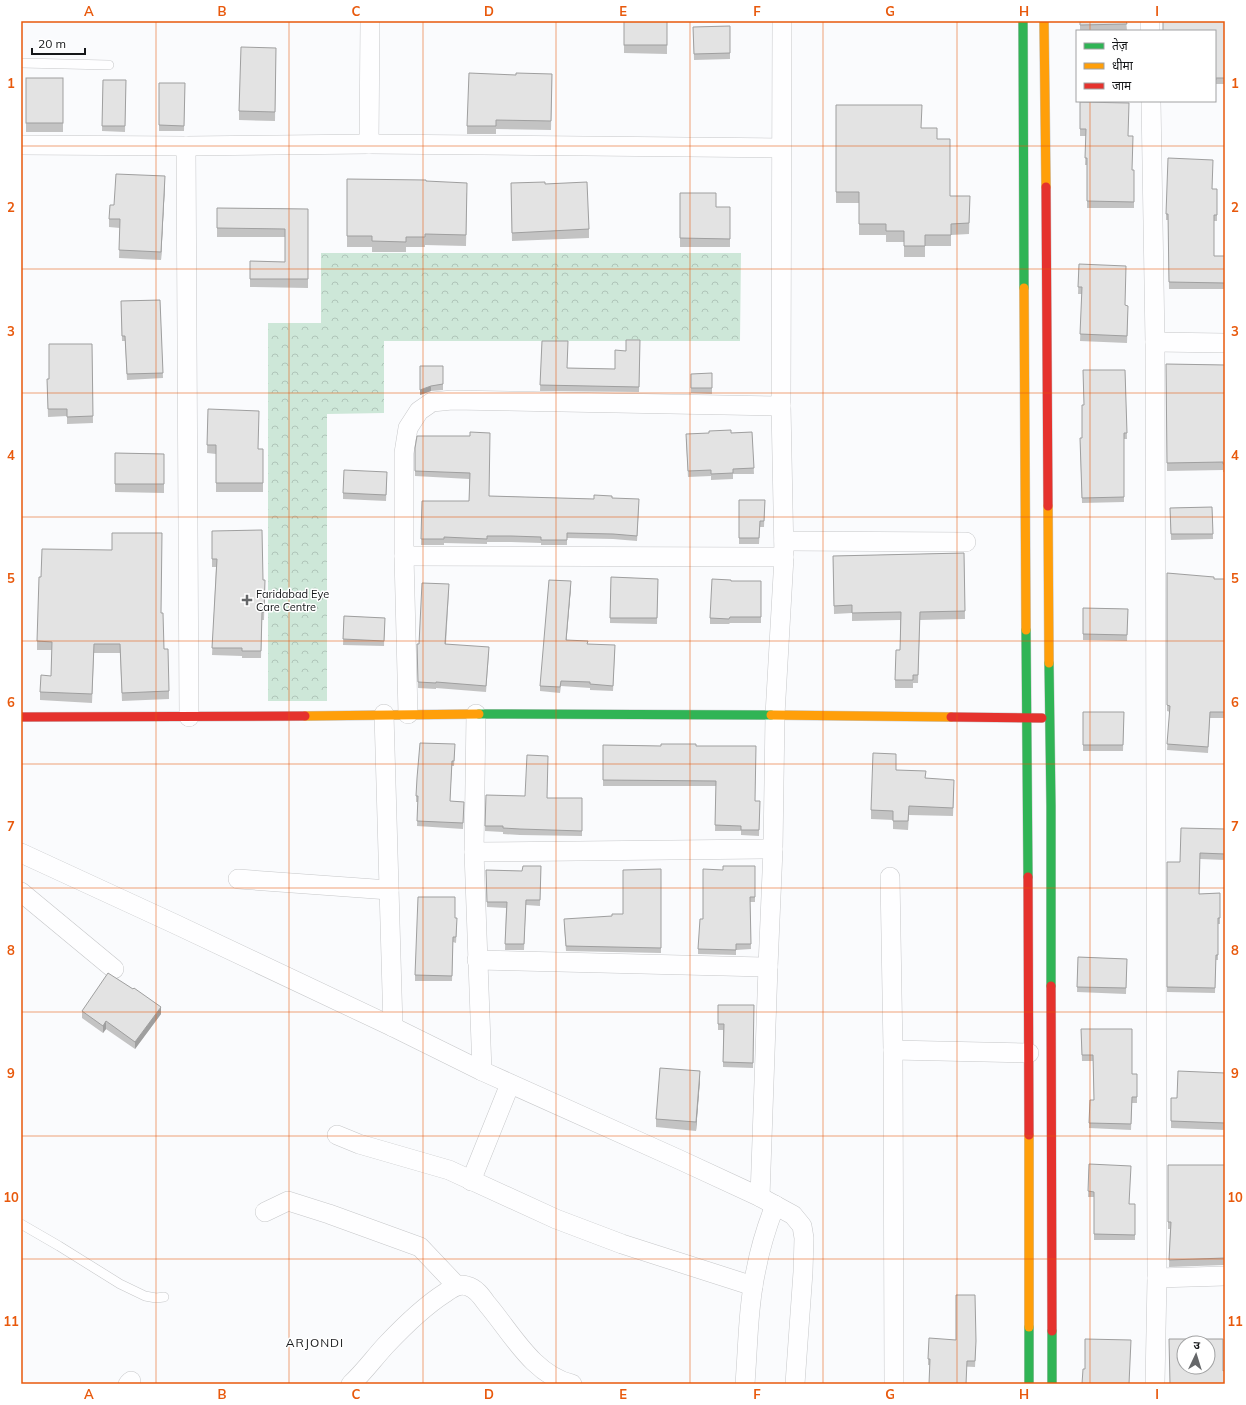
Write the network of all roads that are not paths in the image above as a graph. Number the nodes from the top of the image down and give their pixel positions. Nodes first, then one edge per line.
1 (370, 21) edge
2 (782, 21) edge
3 (1023, 21) edge
4 (1044, 21) edge
5 (21, 63) edge
6 (109, 65) dead end
7 (1151, 102) edge
8 (369, 144) junction
9 (21, 145) edge
10 (186, 146) junction
11 (781, 148) junction
12 (1035, 245) junction
13 (1155, 342) junction
14 (1225, 343) edge
15 (781, 406) junction
16 (1037, 442) junction
17 (966, 542) dead end
18 (784, 549) junction
19 (404, 556) junction
20 (384, 714) junction
21 (408, 714) junction
22 (476, 714) junction
23 (775, 715) junction
24 (21, 717) edge
25 (189, 717) junction
26 (1026, 718) junction
27 (1049, 718) junction
28 (773, 849) junction
29 (474, 852) junction
30 (21, 853) edge
31 (1039, 861) junction
32 (890, 877) dead end
33 (238, 880) dead end
34 (389, 890) junction
35 (21, 892) edge
36 (477, 960) junction
37 (768, 967) junction
38 (114, 969) dead end
39 (393, 1027) junction
40 (893, 1050) junction
41 (1028, 1053) junction
42 (482, 1071) junction
43 (510, 1084) junction
44 (337, 1135) dead end
45 (471, 1181) junction
46 (767, 1201) junction
47 (266, 1212) dead end
48 (21, 1224) edge
49 (1225, 1276) edge
50 (1157, 1278) junction
51 (457, 1286) junction
52 (753, 1286) junction
53 (164, 1297) dead end
54 (351, 1384) edge
55 (572, 1384) edge
56 (745, 1384) edge
57 (795, 1384) edge
58 (894, 1384) edge
59 (1029, 1384) edge
60 (1052, 1384) edge
61 (1155, 1384) edge

1 - 8 street
2 - 11 street
3 - 12 street
4 - 12 street
5 - 6 lane
7 - 13 street
8 - 10 street
8 - 11 street
9 - 10 street
10 - 25 street
11 - 15 street
12 - 16 street
12 - 16 street
13 - 14 street
13 - 50 street
15 - 18 street
15 - 19 street
16 - 26 street
16 - 27 street
17 - 18 street
18 - 19 street
18 - 23 street
19 - 21 street
20 - 21 street
20 - 25 street
20 - 34 street
21 - 22 street
22 - 23 street
22 - 29 street
23 - 26 street
23 - 28 street
24 - 25 street
26 - 27 street
26 - 31 street
27 - 31 street
28 - 29 street
28 - 37 street
29 - 36 street
30 - 39 street
31 - 41 street
31 - 60 street
32 - 40 street
33 - 34 street
34 - 39 street
35 - 38 street
36 - 37 street
36 - 42 street
37 - 46 street
39 - 42 street
40 - 41 street
40 - 58 street
41 - 59 street
42 - 43 street
43 - 45 street
43 - 46 street
44 - 45 street
45 - 52 street
46 - 52 street
46 - 57 street
47 - 51 street
48 - 53 lane
49 - 50 street
50 - 61 street
51 - 54 street
51 - 55 street
52 - 56 street

